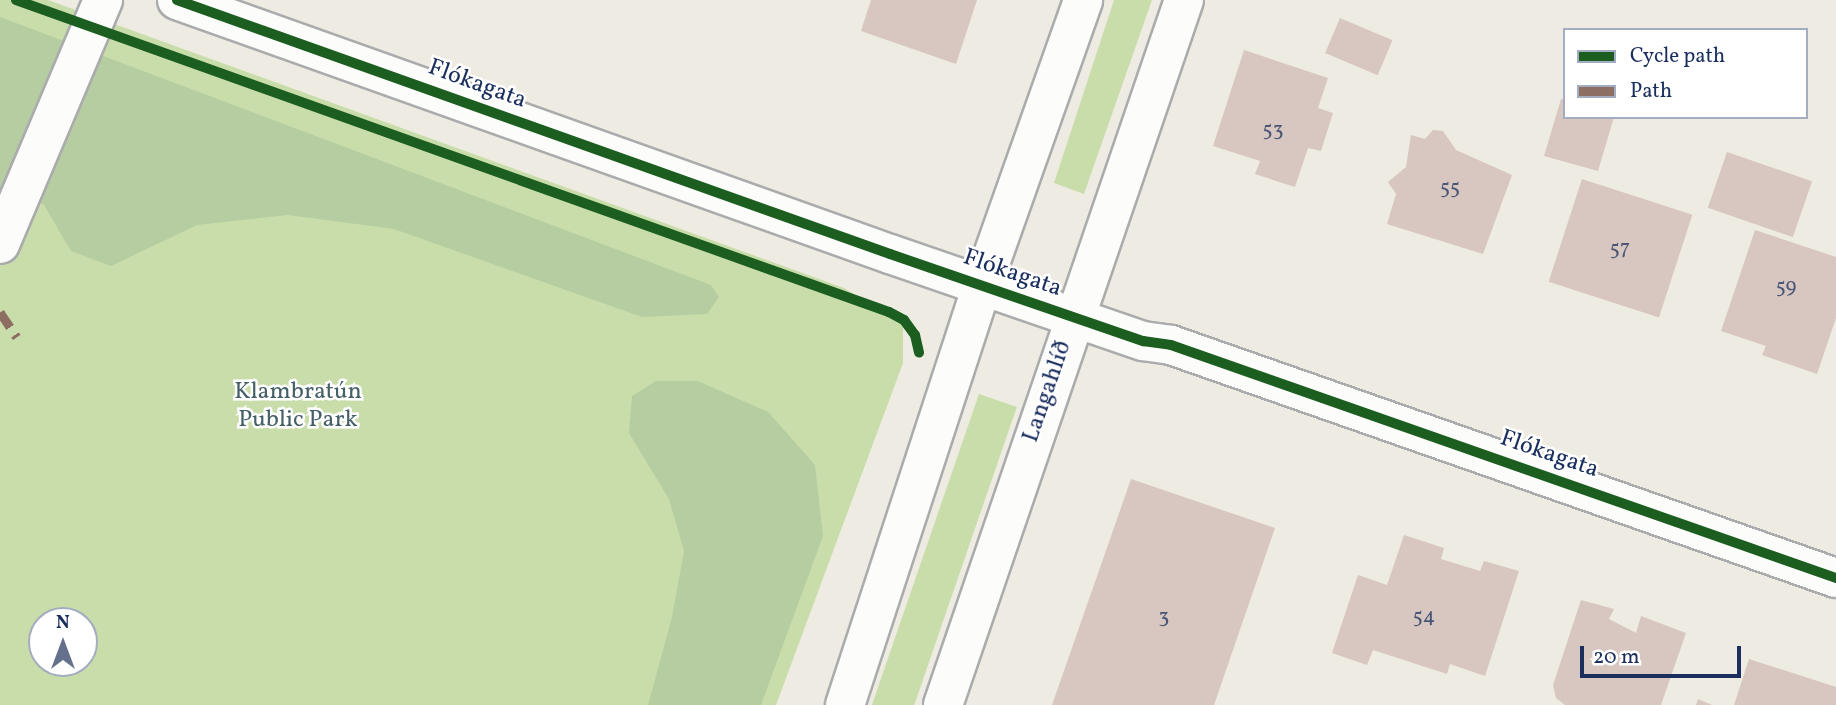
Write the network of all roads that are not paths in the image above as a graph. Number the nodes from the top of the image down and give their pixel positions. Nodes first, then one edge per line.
1 (103, 0) edge
2 (177, 0) edge
3 (1083, 0) edge
4 (1184, 0) edge
5 (0, 244) edge
6 (982, 286) junction
7 (1074, 317) junction
8 (1836, 578) edge
9 (845, 705) edge
10 (943, 705) edge

1 - 5 street
2 - 6 street, Flókagata
3 - 6 street
4 - 7 street, Langahlíð
6 - 7 street, Flókagata
6 - 9 street
7 - 8 street, Flókagata
7 - 10 street, Langahlíð

